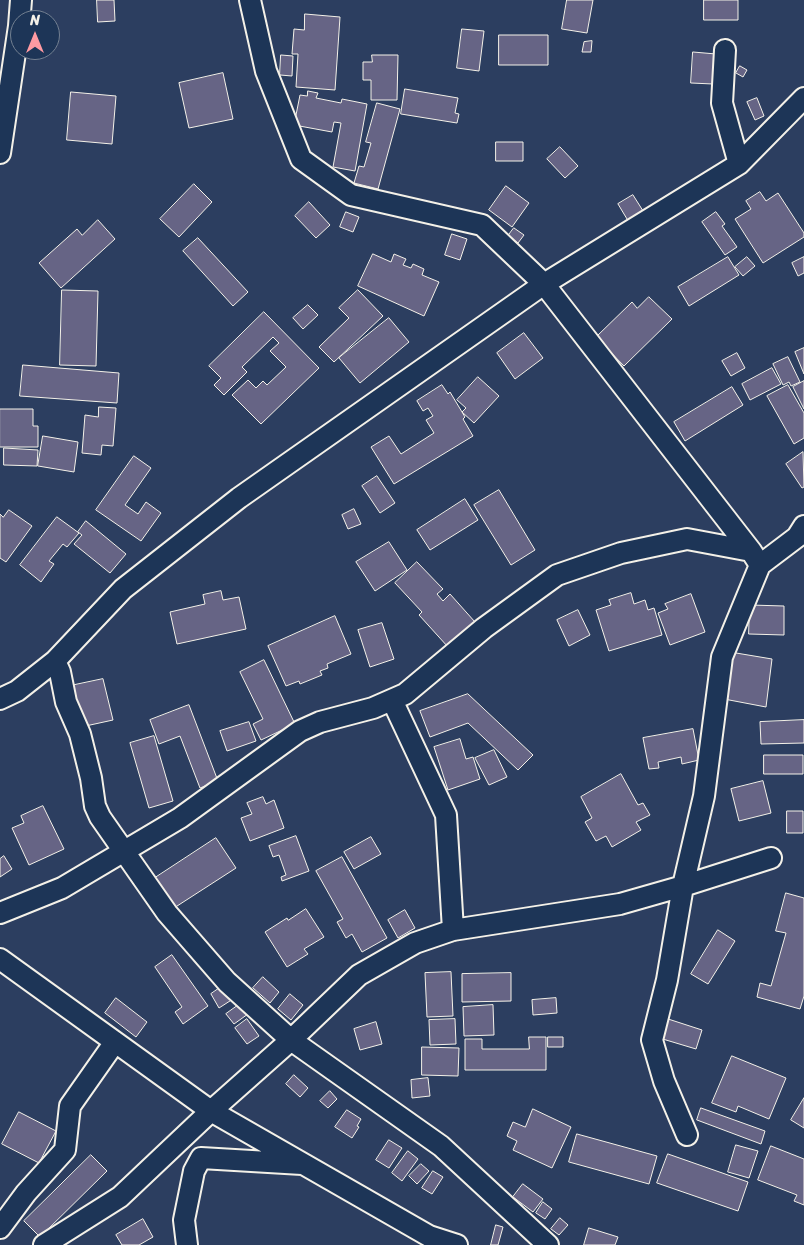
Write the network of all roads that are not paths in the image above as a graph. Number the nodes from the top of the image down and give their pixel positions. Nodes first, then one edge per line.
1 (21, 0) edge
2 (250, 0) edge
3 (725, 50) dead end
4 (804, 98) edge
5 (2, 119) edge
6 (0, 153) edge
7 (739, 164) junction
8 (544, 284) junction
9 (804, 526) edge
10 (755, 558) junction
11 (55, 661) junction
12 (0, 699) edge
13 (392, 700) junction
14 (124, 852) junction
15 (771, 858) dead end
16 (683, 886) junction
17 (0, 913) edge
18 (453, 930) junction
19 (0, 959) edge
20 (291, 1040) junction
21 (115, 1042) junction
22 (211, 1111) junction
23 (687, 1135) dead end
24 (307, 1164) junction
25 (0, 1228) edge
26 (44, 1245) edge
27 (187, 1245) edge
28 (457, 1245) edge
29 (548, 1245) edge

1 - 5 street
2 - 8 street
3 - 7 street
4 - 7 street
5 - 6 street
7 - 8 street
8 - 10 street
8 - 11 street
9 - 10 street
10 - 13 street
10 - 16 street
11 - 12 street
11 - 14 street
13 - 14 street
13 - 18 street
14 - 17 street
14 - 20 street
15 - 16 street
16 - 18 street
16 - 23 street
18 - 20 street
19 - 21 street
20 - 22 street
20 - 29 street
21 - 22 street
21 - 25 street
22 - 24 street
22 - 26 street
24 - 27 street
24 - 28 street

